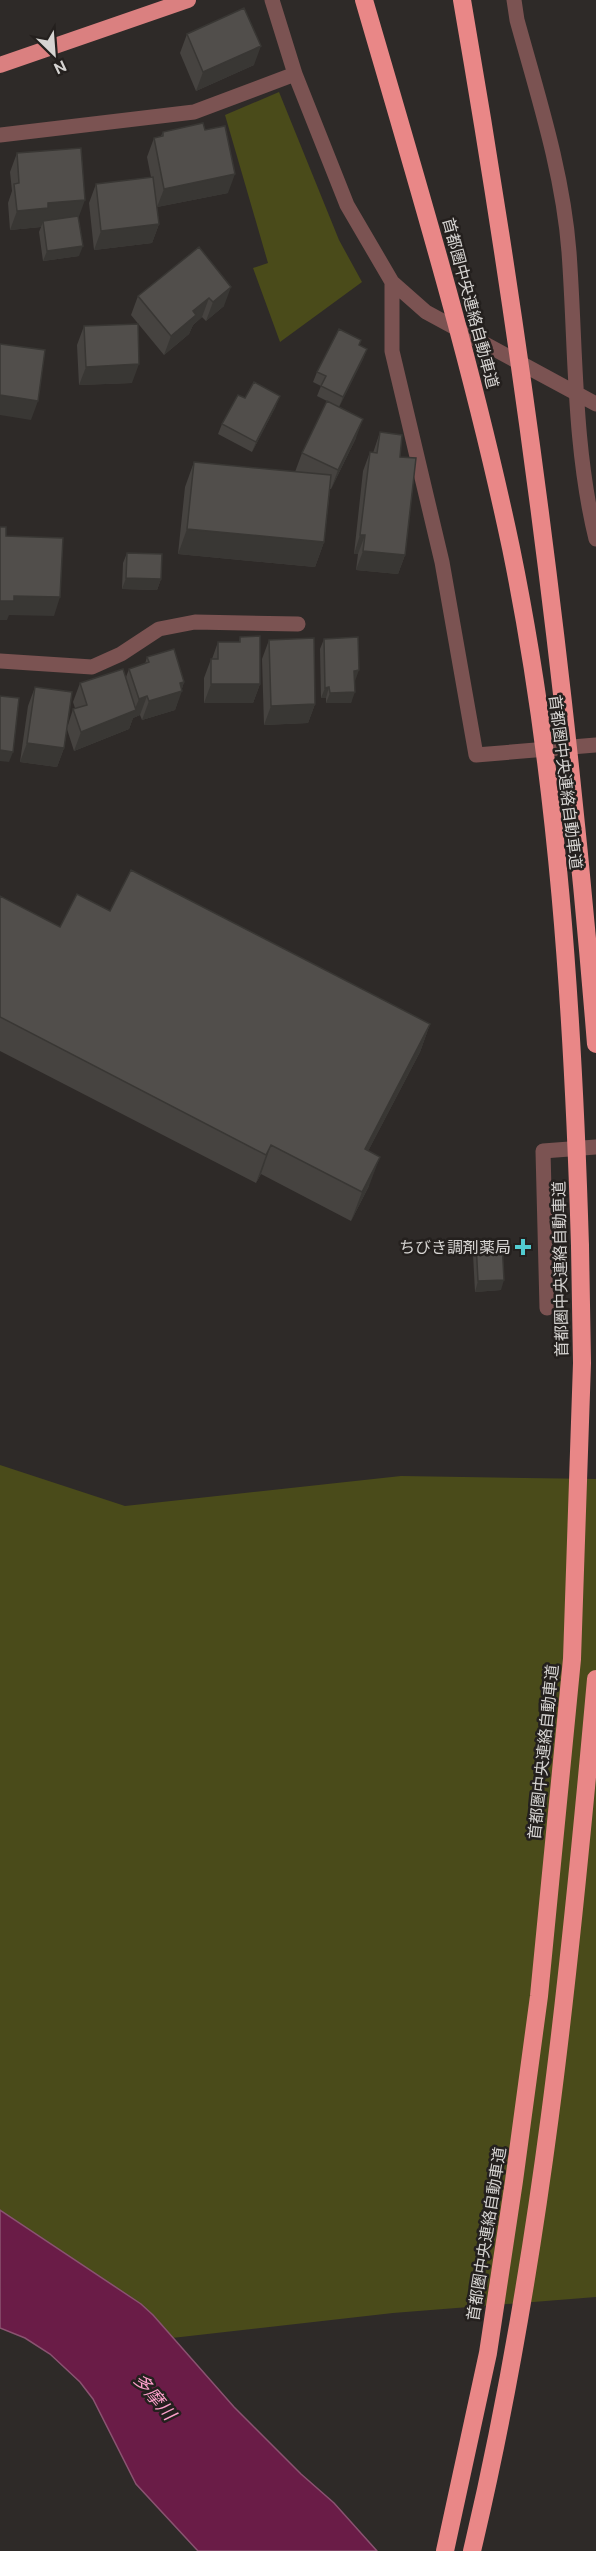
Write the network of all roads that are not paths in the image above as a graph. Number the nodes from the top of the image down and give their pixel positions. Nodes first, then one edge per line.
1 (188, 0) edge
2 (272, 0) edge
3 (364, 0) edge
4 (462, 0) edge
5 (514, 0) edge
6 (0, 65) edge
7 (296, 74) junction
8 (0, 135) edge
9 (392, 282) junction
10 (575, 393) junction
11 (596, 404) edge
12 (596, 539) edge
13 (298, 624) dead end
14 (0, 661) edge
15 (596, 745) edge
16 (596, 1044) edge
17 (596, 1148) edge
18 (547, 1308) dead end
19 (596, 1679) edge
20 (445, 2551) edge
21 (472, 2551) edge

1 - 6 highway
2 - 7 street
3 - 20 highway, 首都圏中央連絡自動車道, bridge
4 - 16 highway, 首都圏中央連絡自動車道, bridge
5 - 10 street
7 - 8 street
7 - 9 street
9 - 10 street
9 - 15 street
10 - 11 street
10 - 12 street
13 - 14 street
17 - 18 street
19 - 21 highway

